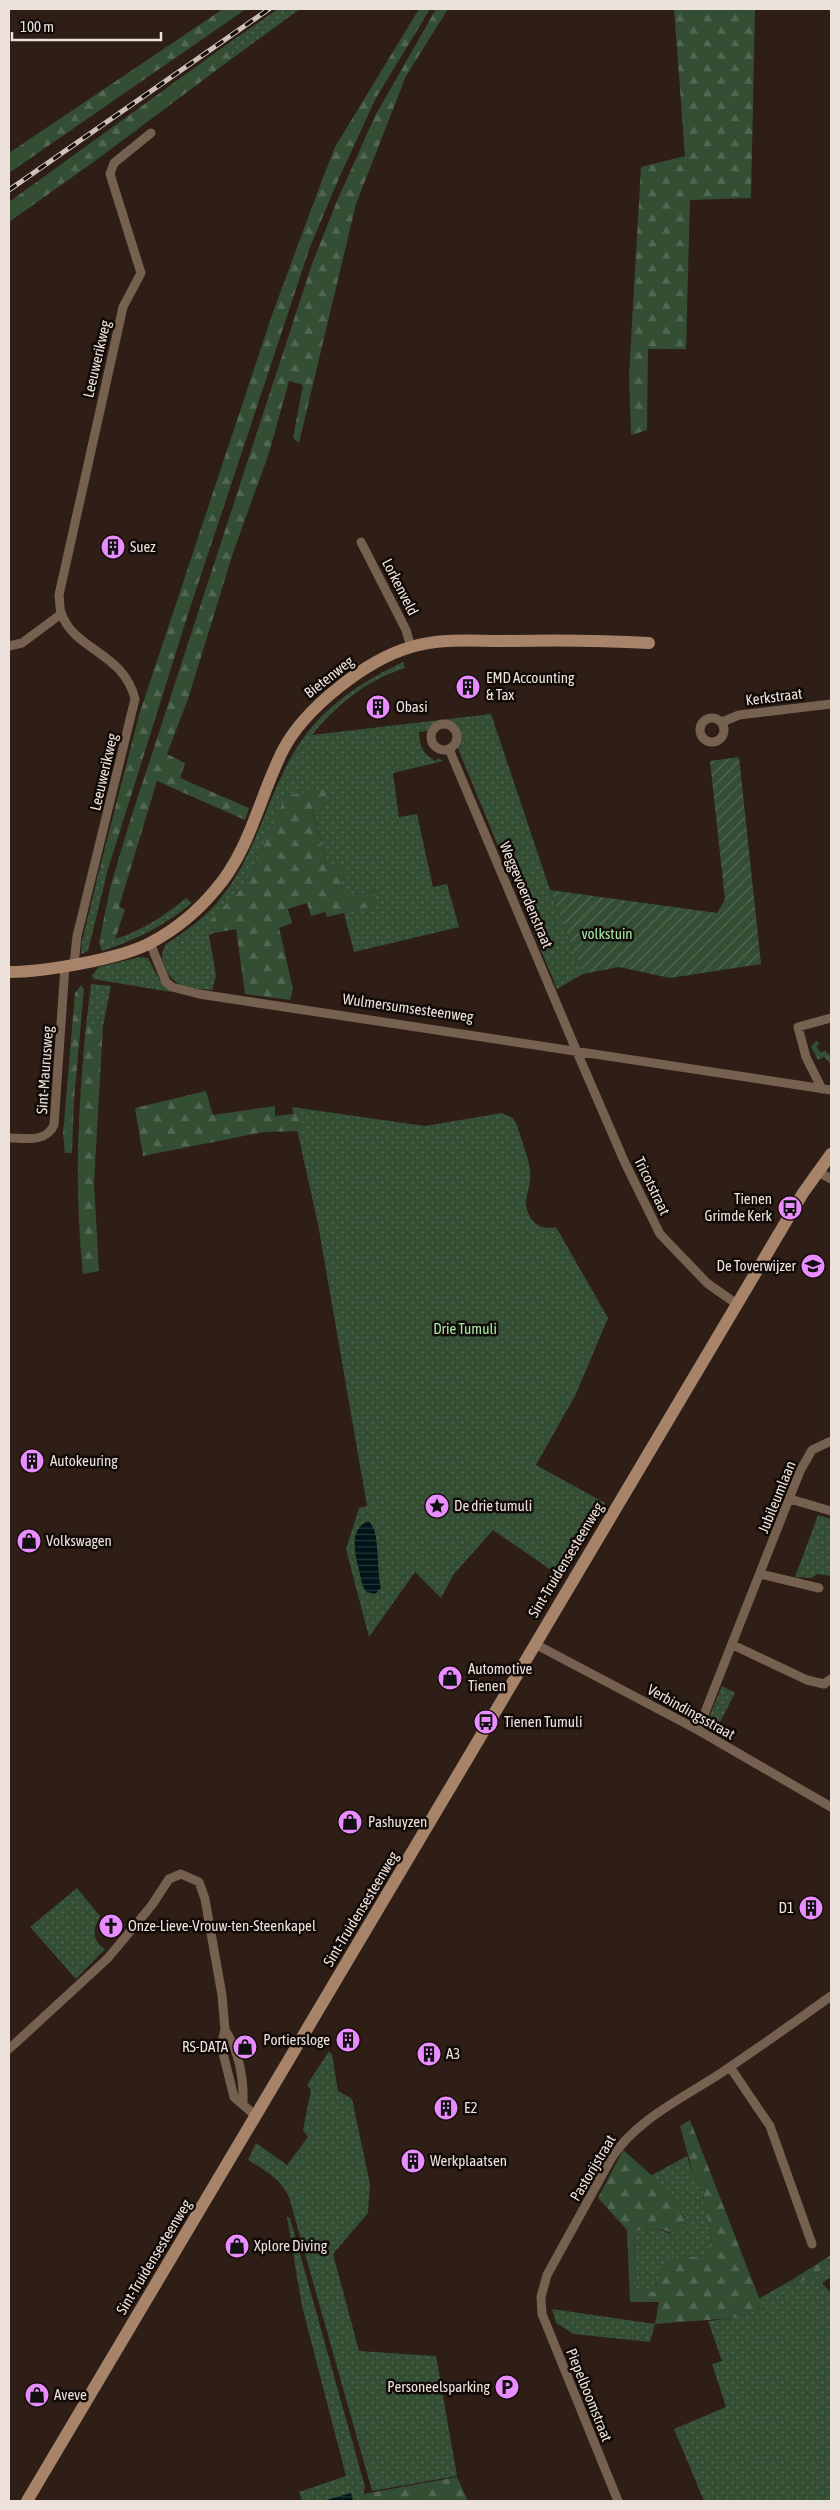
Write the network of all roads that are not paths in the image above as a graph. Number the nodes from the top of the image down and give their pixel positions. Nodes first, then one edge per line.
1 (151, 133) dead end
2 (361, 542) dead end
3 (61, 614) junction
4 (650, 643) dead end
5 (9, 646) edge
6 (411, 647) junction
7 (831, 704) edge
8 (722, 722) dead end
9 (449, 749) dead end
10 (150, 944) junction
11 (69, 965) junction
12 (9, 972) edge
13 (831, 1018) edge
14 (577, 1052) junction
15 (827, 1090) edge
16 (9, 1138) edge
17 (831, 1154) edge
18 (817, 1172) junction
19 (831, 1179) edge
20 (738, 1305) junction
21 (831, 1441) edge
22 (790, 1499) junction
23 (831, 1512) edge
24 (760, 1574) junction
25 (819, 1588) dead end
26 (535, 1644) junction
27 (733, 1645) junction
28 (831, 1679) edge
29 (698, 1730) junction
30 (831, 1807) edge
31 (831, 1996) edge
32 (225, 2030) junction
33 (9, 2049) edge
34 (730, 2067) junction
35 (243, 2103) junction
36 (256, 2116) junction
37 (812, 2244) dead end
38 (541, 2297) joint
39 (27, 2501) edge
40 (618, 2501) edge

1 - 3 street, Leeuwerikweg
2 - 6 street, Lorkenveld
3 - 5 street
3 - 11 street, Leeuwerikweg
4 - 6 main road, Bietenweg
6 - 10 main road, Bietenweg
7 - 8 street, Kerkstraat
9 - 14 street, Weggevoerdenstraat
10 - 11 main road
10 - 14 street, Wulmersumsesteenweg
11 - 12 main road
11 - 16 street, Sint-Maurusweg
13 - 15 street
14 - 15 street, Wulmersumsesteenweg
14 - 20 street, Tricotstraat
17 - 18 main road, Sint-Truidensesteenweg
18 - 19 street
18 - 20 main road, Sint-Truidensesteenweg
20 - 26 main road, Sint-Truidensesteenweg
21 - 22 street, Jubileumlaan
22 - 23 street
22 - 24 street, Jubileumlaan
24 - 25 street
24 - 27 street, Jubileumlaan
26 - 29 street, Verbindingsstraat
26 - 36 main road, Sint-Truidensesteenweg
27 - 28 street
27 - 29 street, Jubileumlaan
29 - 30 street, Verbindingsstraat
31 - 34 street, Pastorijstraat
32 - 33 street
32 - 35 street
32 - 35 street
34 - 37 street
34 - 38 street, Pastorijstraat
35 - 36 street
36 - 39 main road, Sint-Truidensesteenweg
38 - 40 street, Piepelboomstraat

